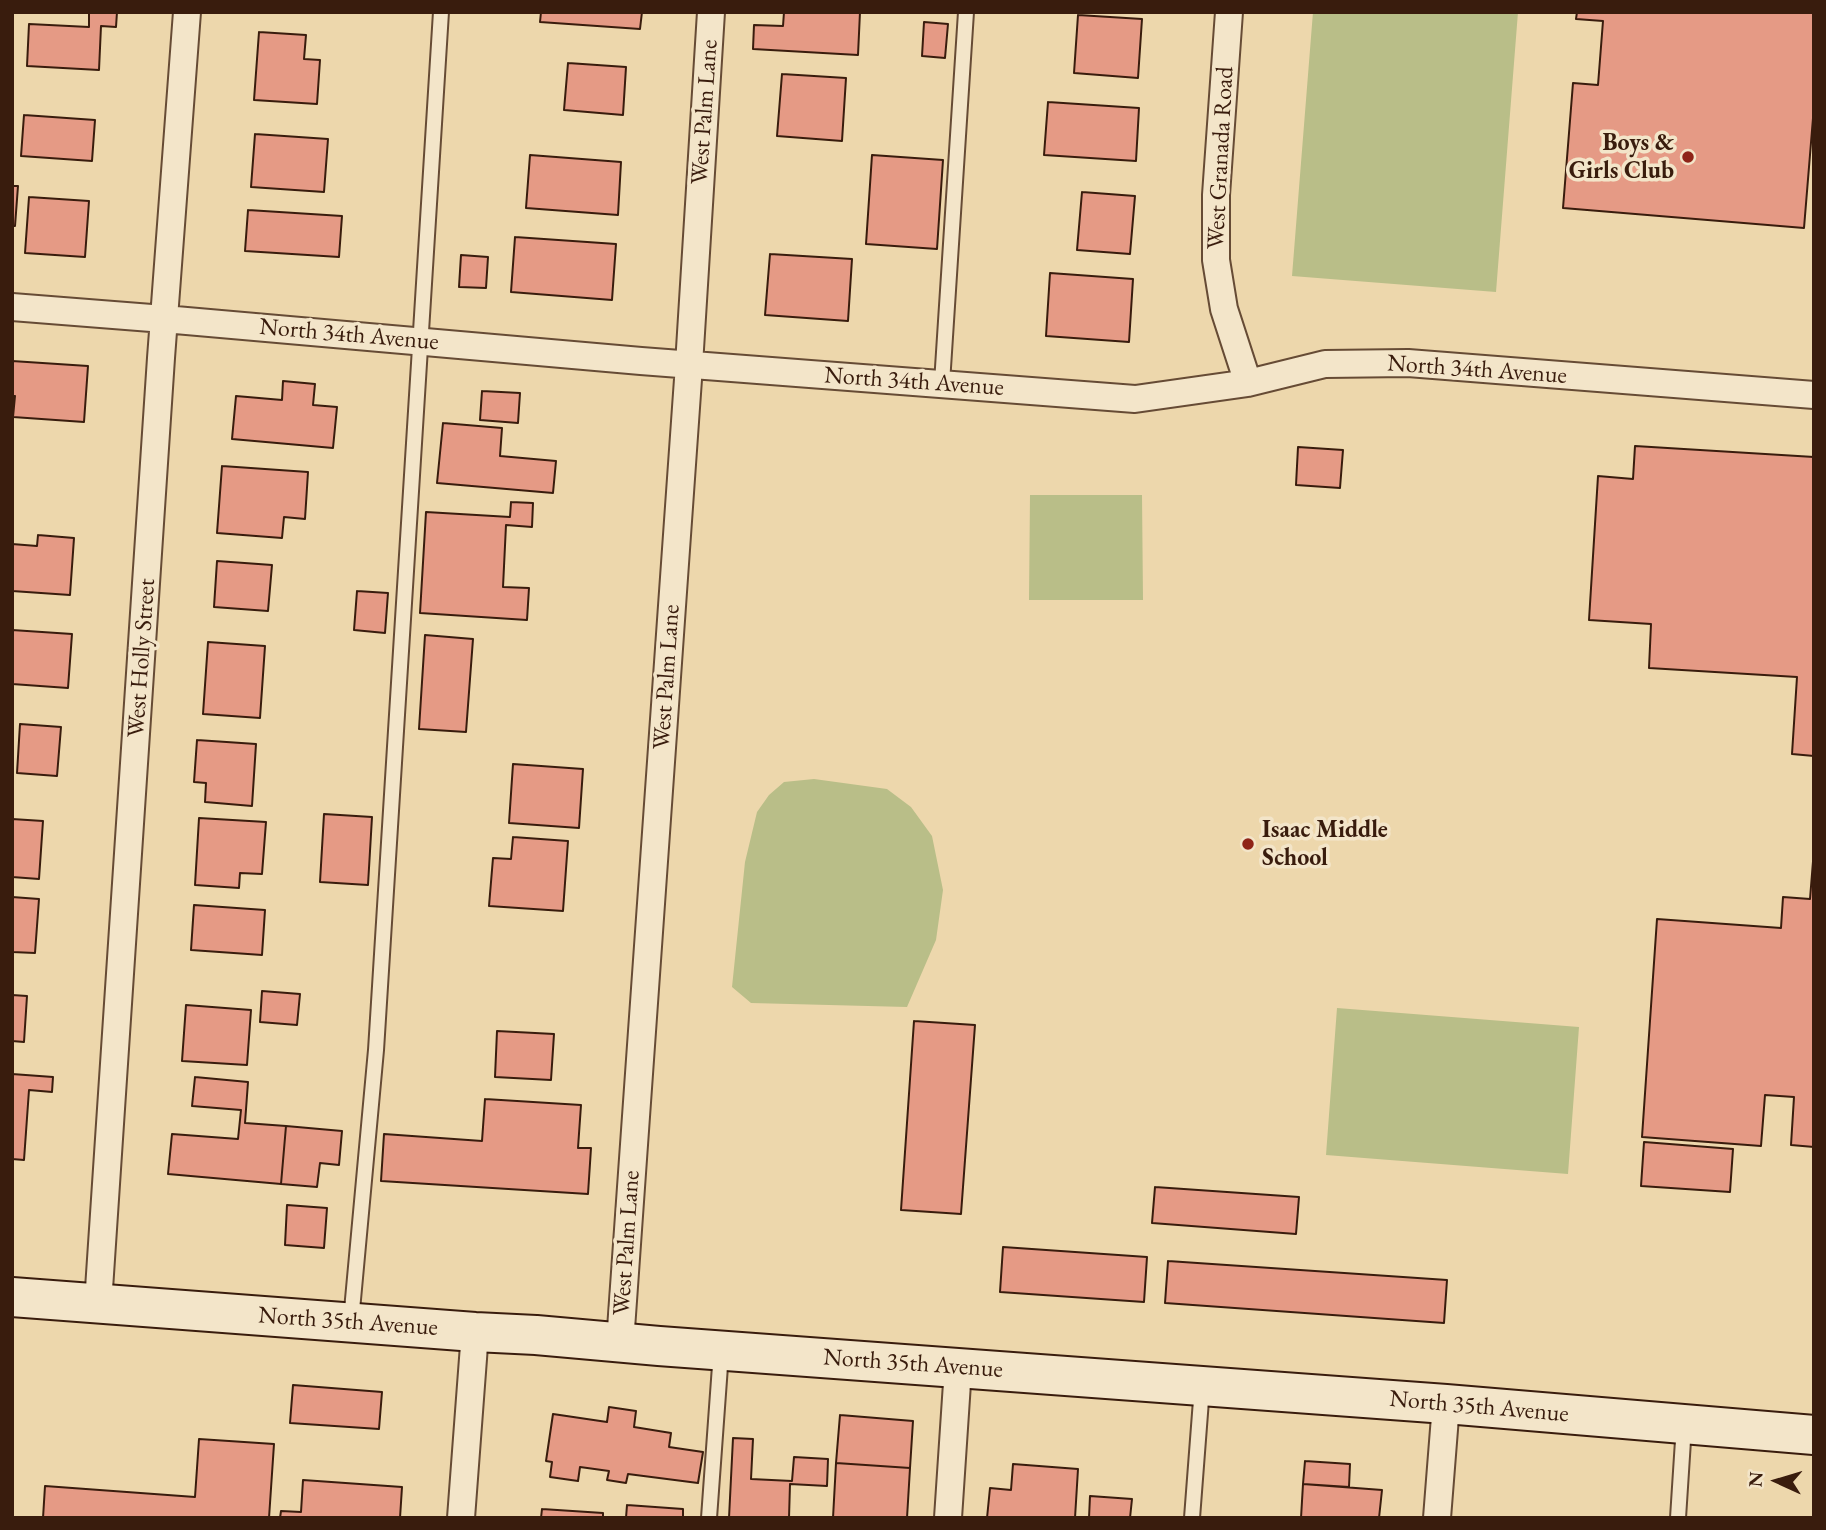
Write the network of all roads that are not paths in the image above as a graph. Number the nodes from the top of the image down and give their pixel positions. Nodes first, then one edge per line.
1 (187, 12) edge
2 (441, 12) edge
3 (711, 12) edge
4 (966, 12) edge
5 (1229, 12) edge
6 (12, 307) edge
7 (164, 318) junction
8 (420, 341) junction
9 (689, 365) junction
10 (942, 383) junction
11 (1248, 383) junction
12 (1814, 395) edge
13 (12, 1297) edge
14 (98, 1304) junction
15 (351, 1323) junction
16 (475, 1332) junction
17 (620, 1343) junction
18 (721, 1350) junction
19 (958, 1368) junction
20 (1202, 1385) junction
21 (1446, 1404) junction
22 (1684, 1424) junction
23 (1814, 1434) edge
24 (461, 1518) edge
25 (709, 1518) edge
26 (948, 1518) edge
27 (1192, 1518) edge
28 (1437, 1518) edge
29 (1678, 1518) edge

1 - 7 street, West Holly Street
2 - 8 lane
3 - 9 street, West Palm Lane
4 - 10 lane
5 - 11 street, West Granada Road
6 - 7 street, North 34th Avenue
7 - 8 street, North 34th Avenue
7 - 14 street, West Holly Street
8 - 9 street, North 34th Avenue
8 - 15 lane
9 - 10 street, North 34th Avenue
9 - 17 street, West Palm Lane
10 - 11 street, North 34th Avenue
11 - 12 street, North 34th Avenue
13 - 14 main road, North 35th Avenue
14 - 15 main road, North 35th Avenue
15 - 16 main road, North 35th Avenue
16 - 17 main road, North 35th Avenue
16 - 24 street
17 - 18 main road, North 35th Avenue
18 - 19 main road, North 35th Avenue
18 - 25 lane
19 - 20 main road, North 35th Avenue
19 - 26 street
20 - 21 main road, North 35th Avenue
20 - 27 lane
21 - 22 main road, North 35th Avenue
21 - 28 street
22 - 23 main road, North 35th Avenue
22 - 29 lane

